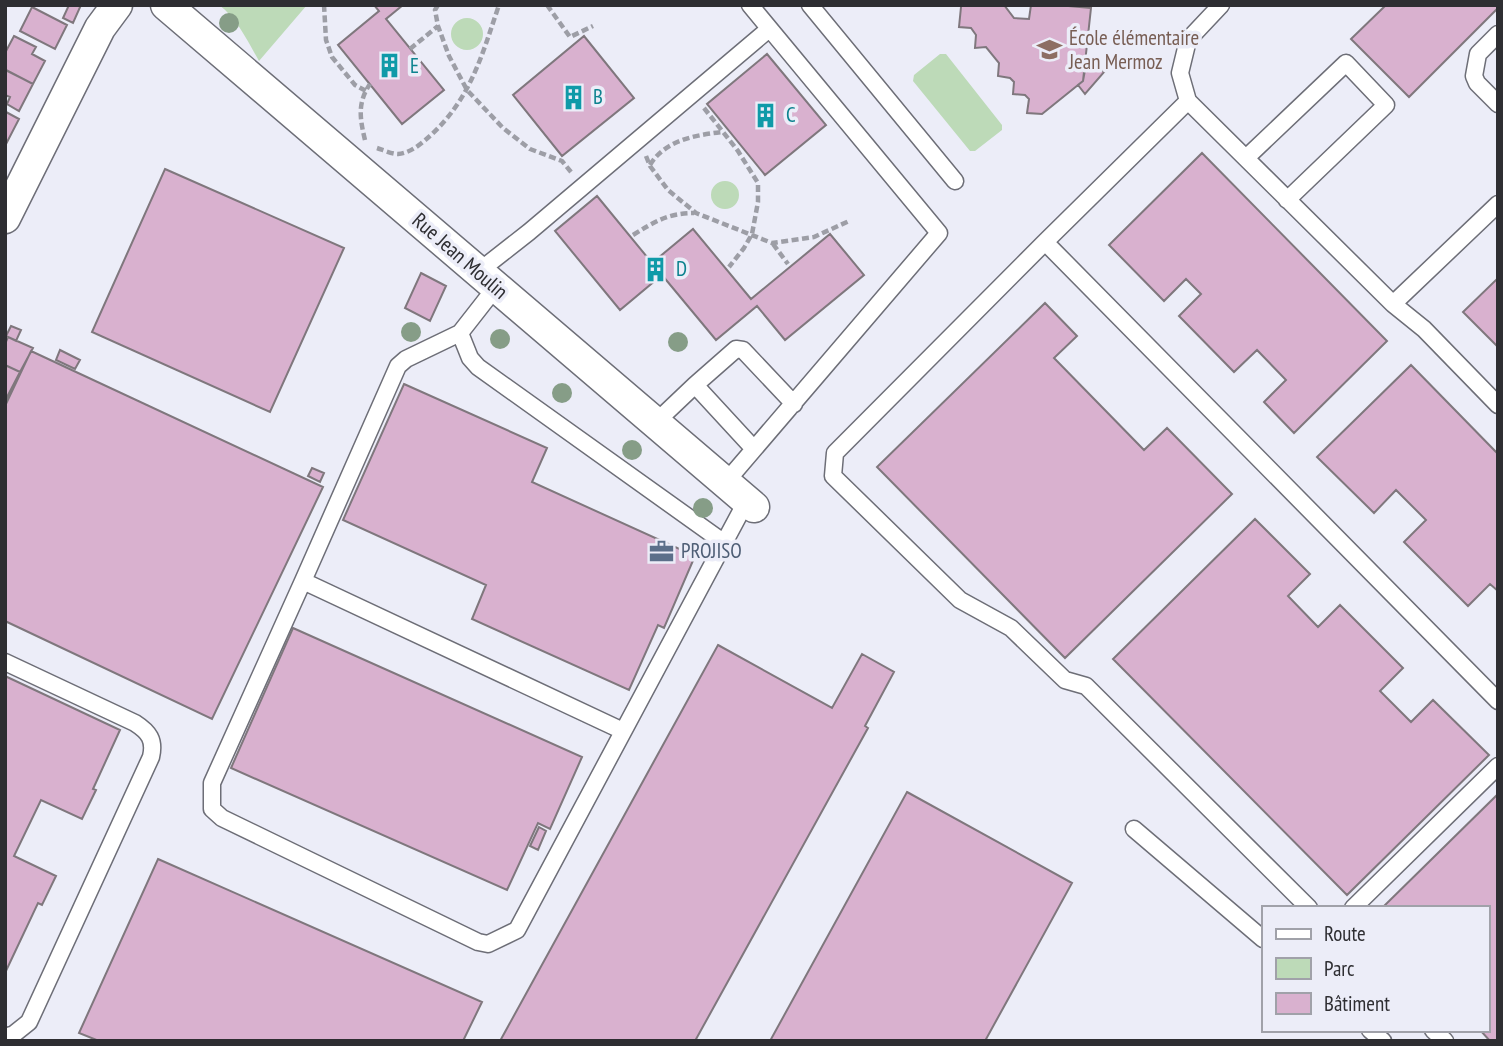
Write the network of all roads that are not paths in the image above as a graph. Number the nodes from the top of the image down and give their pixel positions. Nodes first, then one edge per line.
1 (117, 5) edge
2 (166, 5) edge
3 (750, 5) edge
4 (810, 5) edge
5 (1221, 5) edge
6 (769, 29) junction
7 (1498, 34) edge
8 (1188, 101) junction
9 (1498, 104) edge
10 (1246, 158) junction
11 (955, 181) dead end
12 (1287, 200) junction
13 (1498, 204) edge
14 (5, 218) edge
15 (1045, 242) junction
16 (487, 279) junction
17 (1393, 304) junction
18 (460, 333) junction
19 (695, 385) junction
20 (794, 404) junction
21 (1498, 405) edge
22 (654, 423) junction
23 (754, 449) junction
24 (742, 497) junction
25 (723, 542) junction
26 (303, 582) junction
27 (5, 662) edge
28 (1498, 701) edge
29 (623, 731) junction
30 (1498, 766) edge
31 (1134, 829) dead end
32 (1307, 906) edge
33 (1355, 906) edge
34 (1262, 938) edge
35 (5, 1037) edge

1 - 14 street
2 - 16 street, Rue Jean Moulin
3 - 6 lane
4 - 11 lane
5 - 8 lane
6 - 16 lane
6 - 20 lane
7 - 9 lane
8 - 10 lane
8 - 15 lane
10 - 12 lane
10 - 12 lane
12 - 17 lane
13 - 17 lane
15 - 28 lane
15 - 32 lane
16 - 18 lane
16 - 22 street, Rue Jean Moulin
17 - 21 lane
18 - 25 lane
18 - 26 lane
19 - 20 lane
19 - 22 lane
19 - 23 lane
20 - 23 lane
22 - 24 street, Rue Jean Moulin
23 - 24 lane
24 - 25 lane
25 - 29 lane
26 - 29 lane
26 - 29 lane
27 - 35 lane
30 - 33 lane
31 - 34 lane

